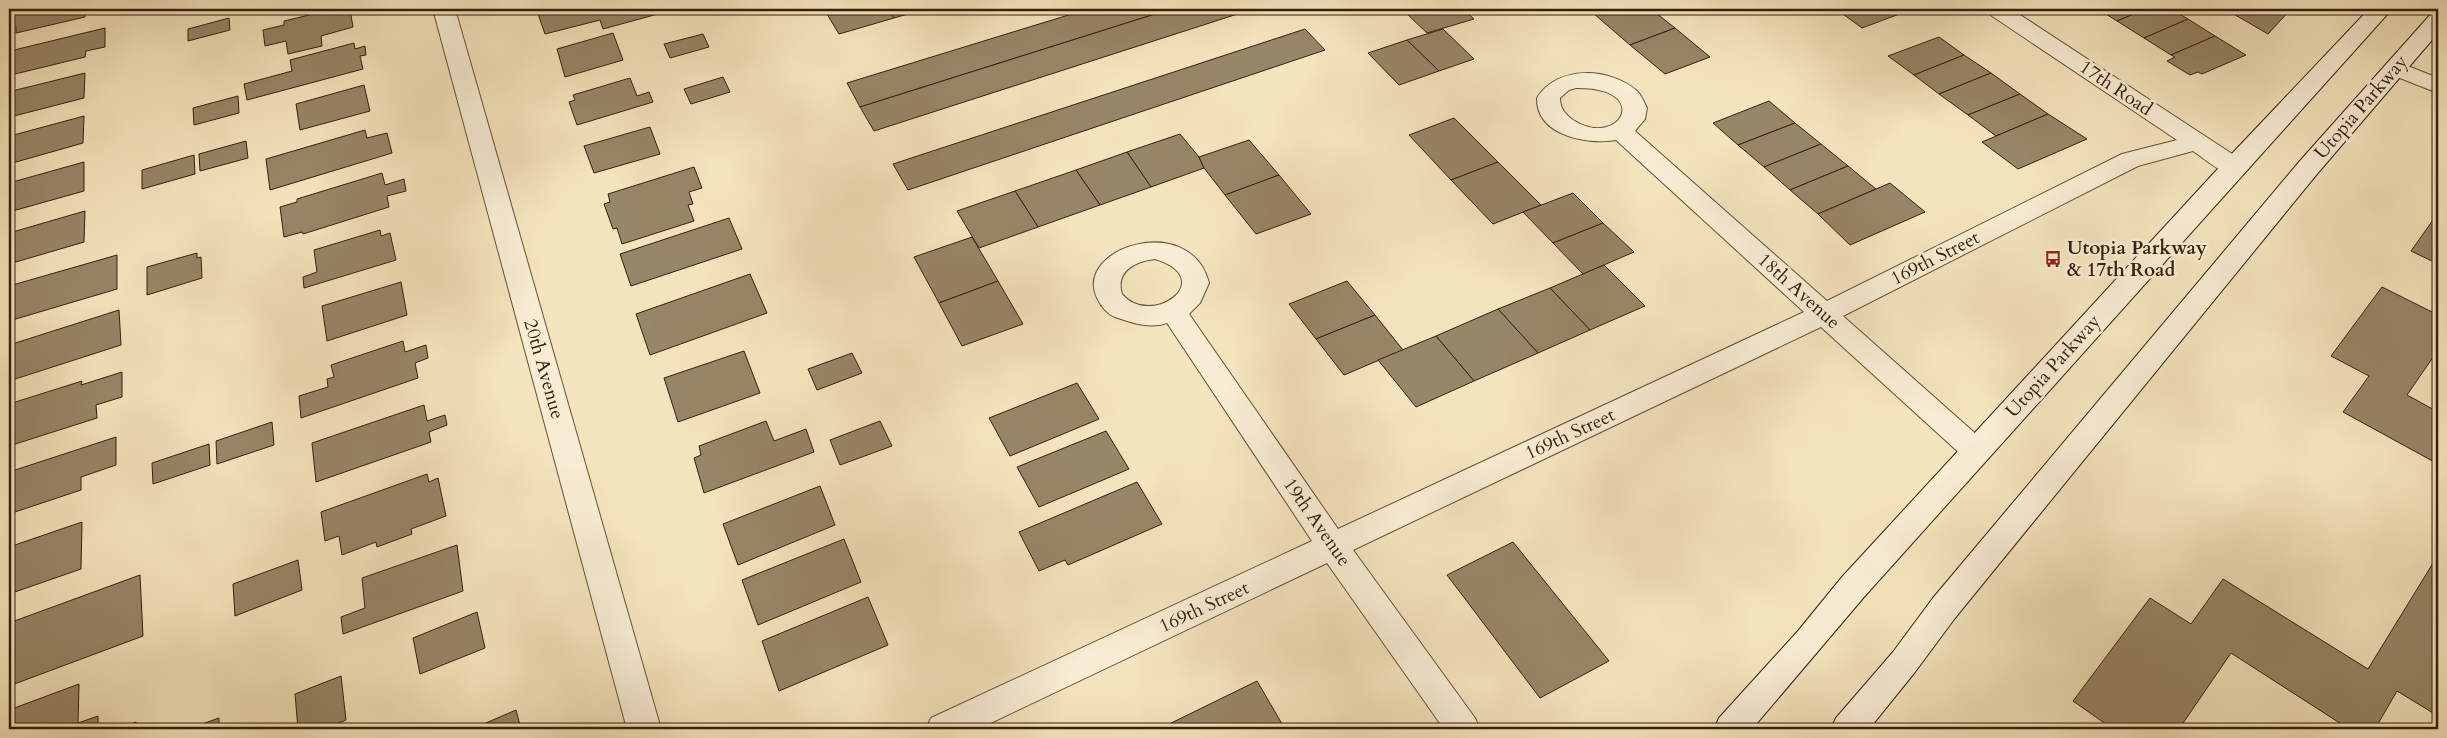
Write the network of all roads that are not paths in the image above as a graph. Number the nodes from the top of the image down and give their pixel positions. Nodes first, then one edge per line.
1 (444, 9) edge
2 (1997, 9) edge
3 (2381, 9) edge
4 (2438, 20) edge
5 (2395, 68) junction
6 (2438, 86) edge
7 (1622, 131) dead end
8 (2198, 142) junction
9 (2234, 166) junction
10 (1174, 312) dead end
11 (1824, 314) junction
12 (1976, 451) junction
13 (1333, 547) junction
14 (644, 729) edge
15 (943, 729) edge
16 (1463, 729) edge
17 (1731, 729) edge
18 (1848, 729) edge

1 - 14 street, 20th Avenue
2 - 8 street, 17th Road
3 - 9 street, Utopia Parkway
4 - 5 street, Utopia Parkway
5 - 6 street
5 - 18 street, Utopia Parkway
7 - 11 street, 18th Avenue
8 - 9 street, 17th Road
8 - 11 street, 169th Street
9 - 12 street, Utopia Parkway
10 - 13 street, 19th Avenue
11 - 12 street, 18th Avenue
11 - 13 street, 169th Street
12 - 17 street, Utopia Parkway
13 - 15 street, 169th Street
13 - 16 street, 19th Avenue

